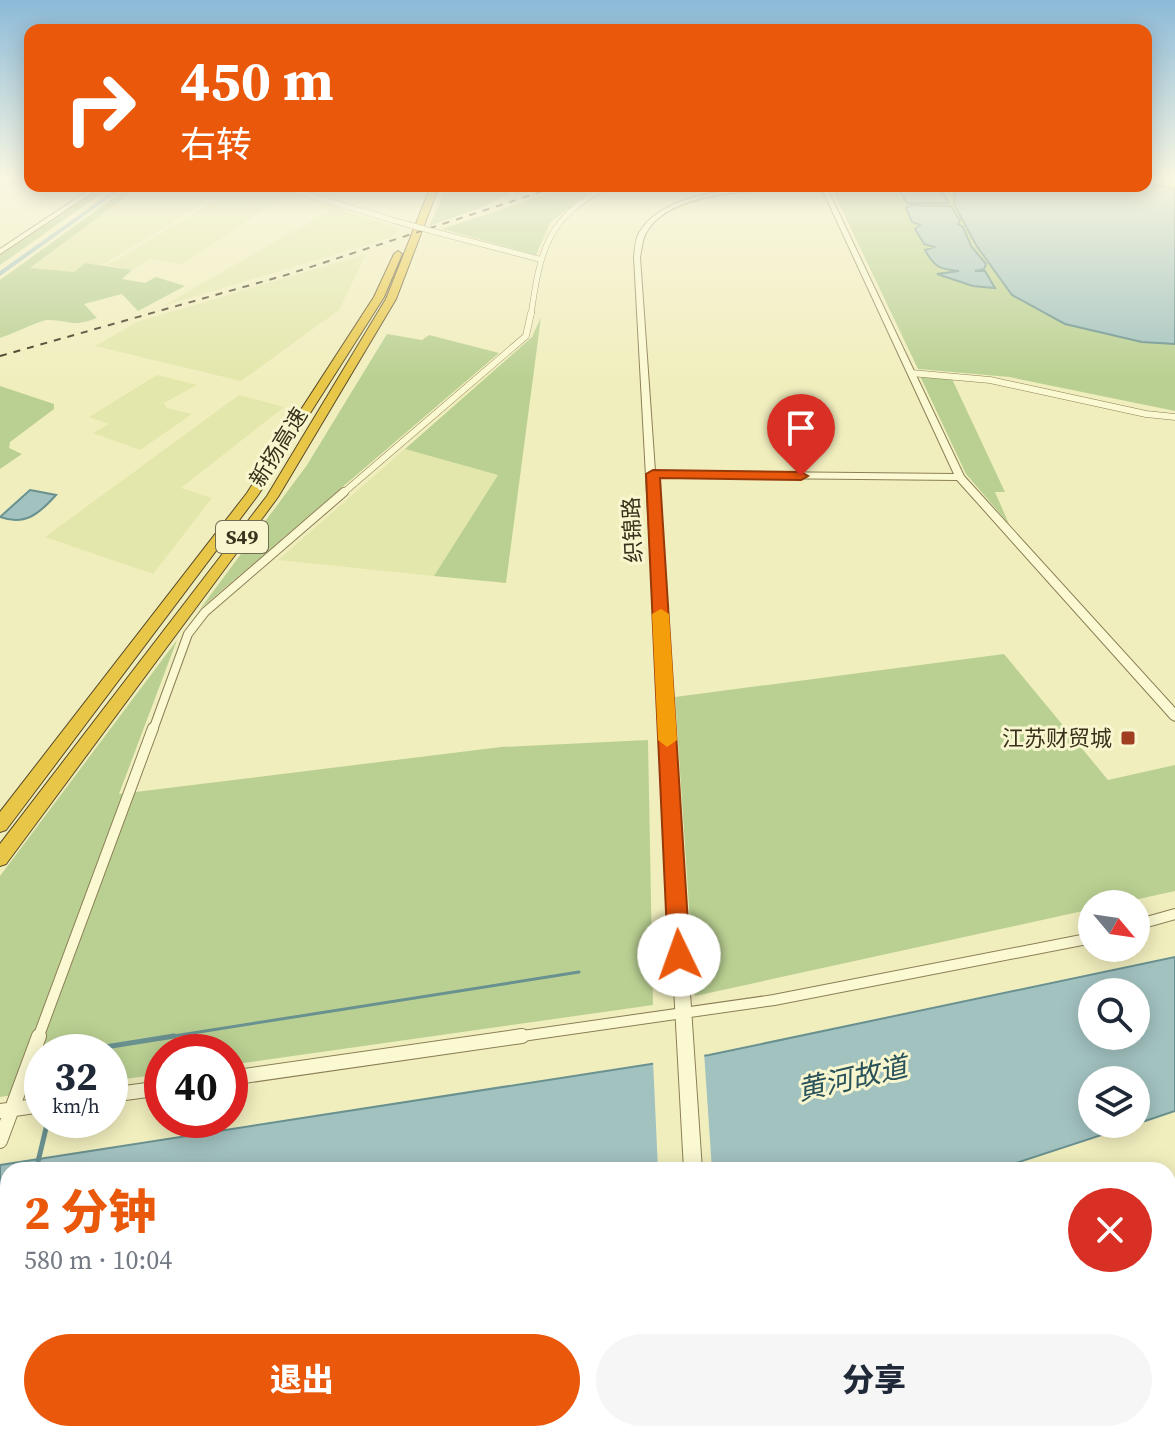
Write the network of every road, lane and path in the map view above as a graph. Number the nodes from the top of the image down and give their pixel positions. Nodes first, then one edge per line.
1 (401, 244) edge
2 (412, 244) edge
3 (483, 244) edge
4 (545, 244) edge
5 (640, 244) edge
6 (852, 244) edge
7 (539, 259) junction
8 (911, 373) junction
9 (1175, 417) edge
10 (653, 474) junction
11 (960, 477) junction
12 (1175, 716) edge
13 (0, 825) edge
14 (0, 858) edge
15 (1175, 914) edge
16 (1150, 921) edge
17 (1078, 941) edge
18 (683, 1019) junction
19 (248, 1076) edge
20 (6, 1110) edge
21 (0, 1141) edge
22 (692, 1162) edge

1 - 13 highway, 新扬高速 / S49
2 - 14 highway, 新扬高速 / S49
3 - 7 street, bridge
4 - 7 street
5 - 10 street, 织锦路
6 - 8 street
7 - 20 street
8 - 9 street
8 - 11 street
10 - 11 street
10 - 18 street, 织锦路
11 - 12 street
15 - 16 street
17 - 18 street
18 - 19 street
18 - 22 street, 织锦路
20 - 21 street

